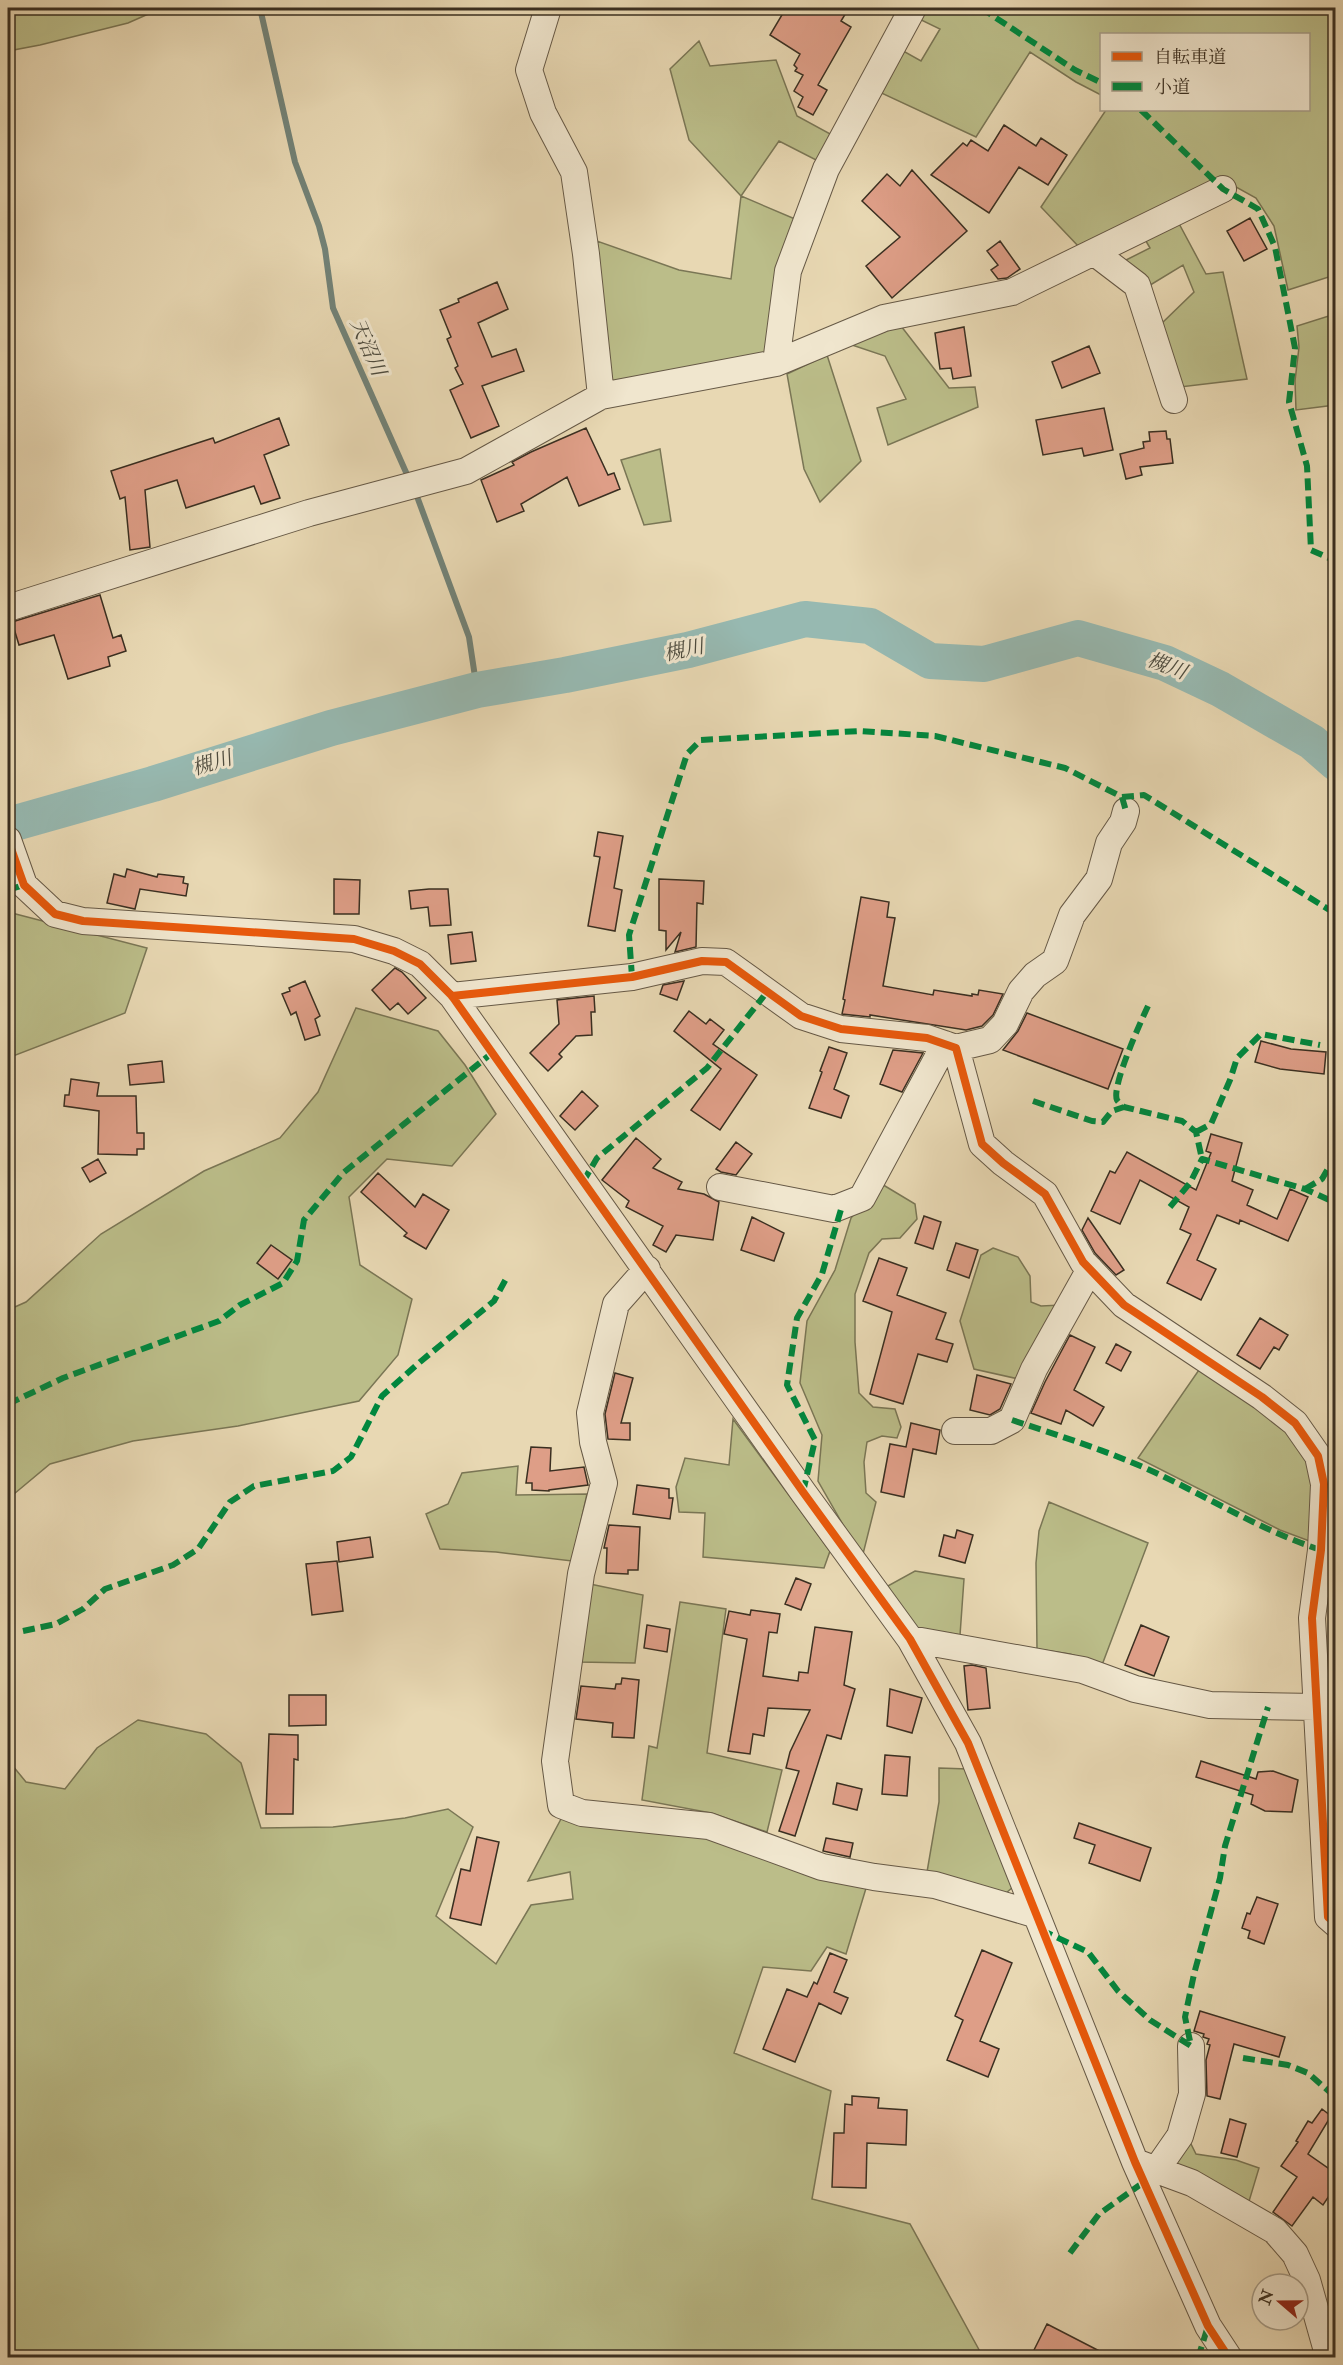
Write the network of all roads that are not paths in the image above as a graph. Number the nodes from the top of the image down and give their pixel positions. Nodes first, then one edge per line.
1 (548, 8) edge
2 (913, 8) edge
3 (1223, 189) dead end
4 (1095, 253) junction
5 (776, 363) junction
6 (601, 396) junction
7 (1174, 400) dead end
8 (8, 608) edge
9 (1126, 811) dead end
10 (8, 840) edge
11 (452, 996) junction
12 (950, 1046) junction
13 (720, 1187) dead end
14 (647, 1269) junction
15 (1090, 1269) junction
16 (955, 1431) dead end
17 (910, 1639) junction
18 (1316, 1707) junction
19 (1034, 1914) junction
20 (1335, 1924) edge
21 (1191, 2046) dead end
22 (1146, 2166) junction
23 (1335, 2349) edge
24 (1229, 2358) edge
25 (1331, 2358) edge

1 - 6 street
2 - 5 street
3 - 4 street
4 - 5 street
4 - 7 street
5 - 6 street
6 - 8 street
9 - 12 street
10 - 11 street
11 - 12 street
11 - 14 street
12 - 13 street
12 - 15 street
14 - 17 street
14 - 19 street
15 - 16 street
15 - 18 street
17 - 18 street
17 - 19 street
18 - 20 street
19 - 22 street
21 - 22 street
22 - 24 street
22 - 25 street
23 - 25 street

